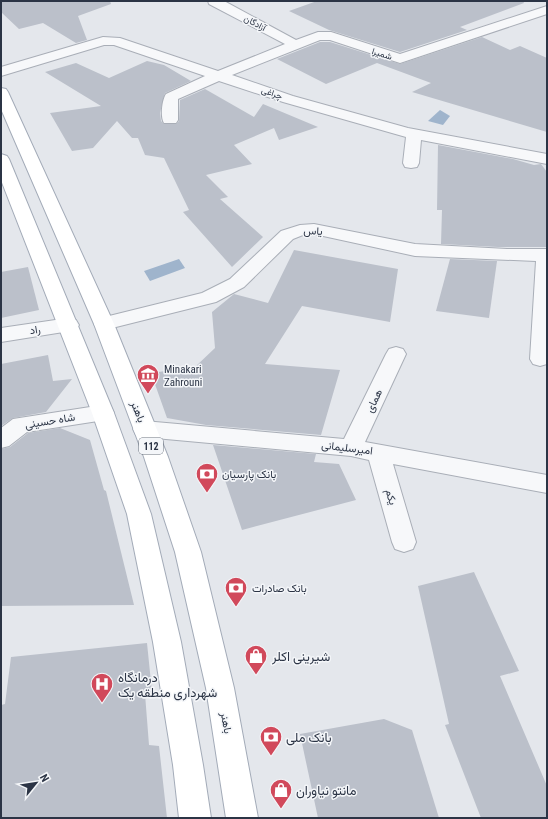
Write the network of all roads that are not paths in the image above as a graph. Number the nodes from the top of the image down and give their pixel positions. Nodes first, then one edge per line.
1 (214, 1) edge
2 (547, 10) edge
3 (296, 45) junction
4 (1, 72) edge
5 (220, 75) junction
6 (1, 92) edge
7 (170, 120) dead end
8 (414, 134) junction
9 (1, 159) edge
10 (547, 159) edge
11 (411, 163) dead end
12 (7, 186) edge
13 (546, 255) edge
14 (69, 324) junction
15 (104, 324) junction
16 (1, 335) edge
17 (396, 354) dead end
18 (540, 359) dead end
19 (103, 413) junction
20 (144, 429) junction
21 (1, 440) edge
22 (352, 448) junction
23 (378, 452) junction
24 (547, 484) edge
25 (404, 542) dead end
26 (195, 818) edge
27 (242, 818) edge

1 - 3 street, آزادگان
2 - 3 street, شمیرا
3 - 5 street, شمیرا
4 - 5 street, چراغی
5 - 7 street, شمیرا
5 - 8 street, چراغی
6 - 15 main road, باهنر / 112
8 - 10 street, چراغی
8 - 11 street
9 - 12 main road
12 - 14 main road
13 - 15 street, یاس
13 - 18 street
14 - 16 street, راد
14 - 19 main road
15 - 20 main road, باهنر / 112
17 - 22 street, همای
19 - 21 street, شاه حسینی
19 - 26 main road
20 - 22 street, امیرسلیمانی
20 - 27 main road, باهنر / 112
22 - 23 street, امیرسلیمانی
23 - 24 street, امیرسلیمانی
23 - 25 street, یکم

